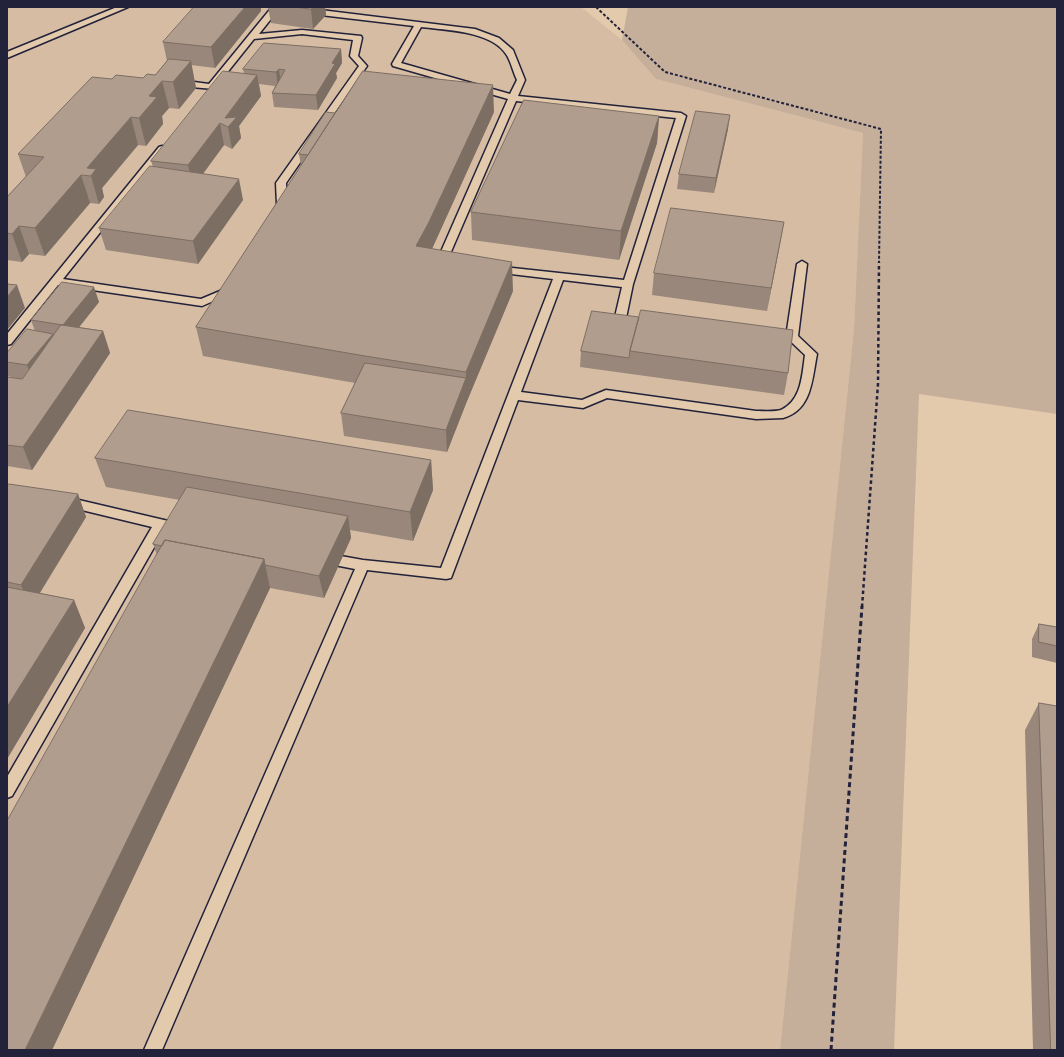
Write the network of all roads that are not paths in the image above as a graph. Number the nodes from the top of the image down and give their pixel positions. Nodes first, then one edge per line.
1 (124, 7) edge
2 (276, 7) edge
3 (420, 24) junction
4 (251, 37) junction
5 (7, 55) edge
6 (170, 82) edge
7 (513, 98) junction
8 (167, 142) edge
9 (274, 217) edge
10 (802, 264) dead end
11 (457, 265) edge
12 (488, 268) edge
13 (559, 276) junction
14 (56, 281) junction
15 (236, 282) edge
16 (628, 284) junction
17 (643, 324) edge
18 (7, 341) edge
19 (513, 395) junction
20 (50, 498) edge
21 (160, 525) junction
22 (191, 531) edge
23 (315, 556) edge
24 (363, 566) junction
25 (7, 791) edge
26 (153, 1050) edge

1 - 5 lane
2 - 3 lane
2 - 4 lane
3 - 7 lane
3 - 7 lane
4 - 6 lane
4 - 9 lane
7 - 11 lane
7 - 16 lane
8 - 14 lane
10 - 19 lane
12 - 13 lane
13 - 16 lane
13 - 19 lane
14 - 15 lane
14 - 18 lane
16 - 17 lane
19 - 24 lane
20 - 21 lane
21 - 22 lane
21 - 25 lane
23 - 24 lane
24 - 26 lane

